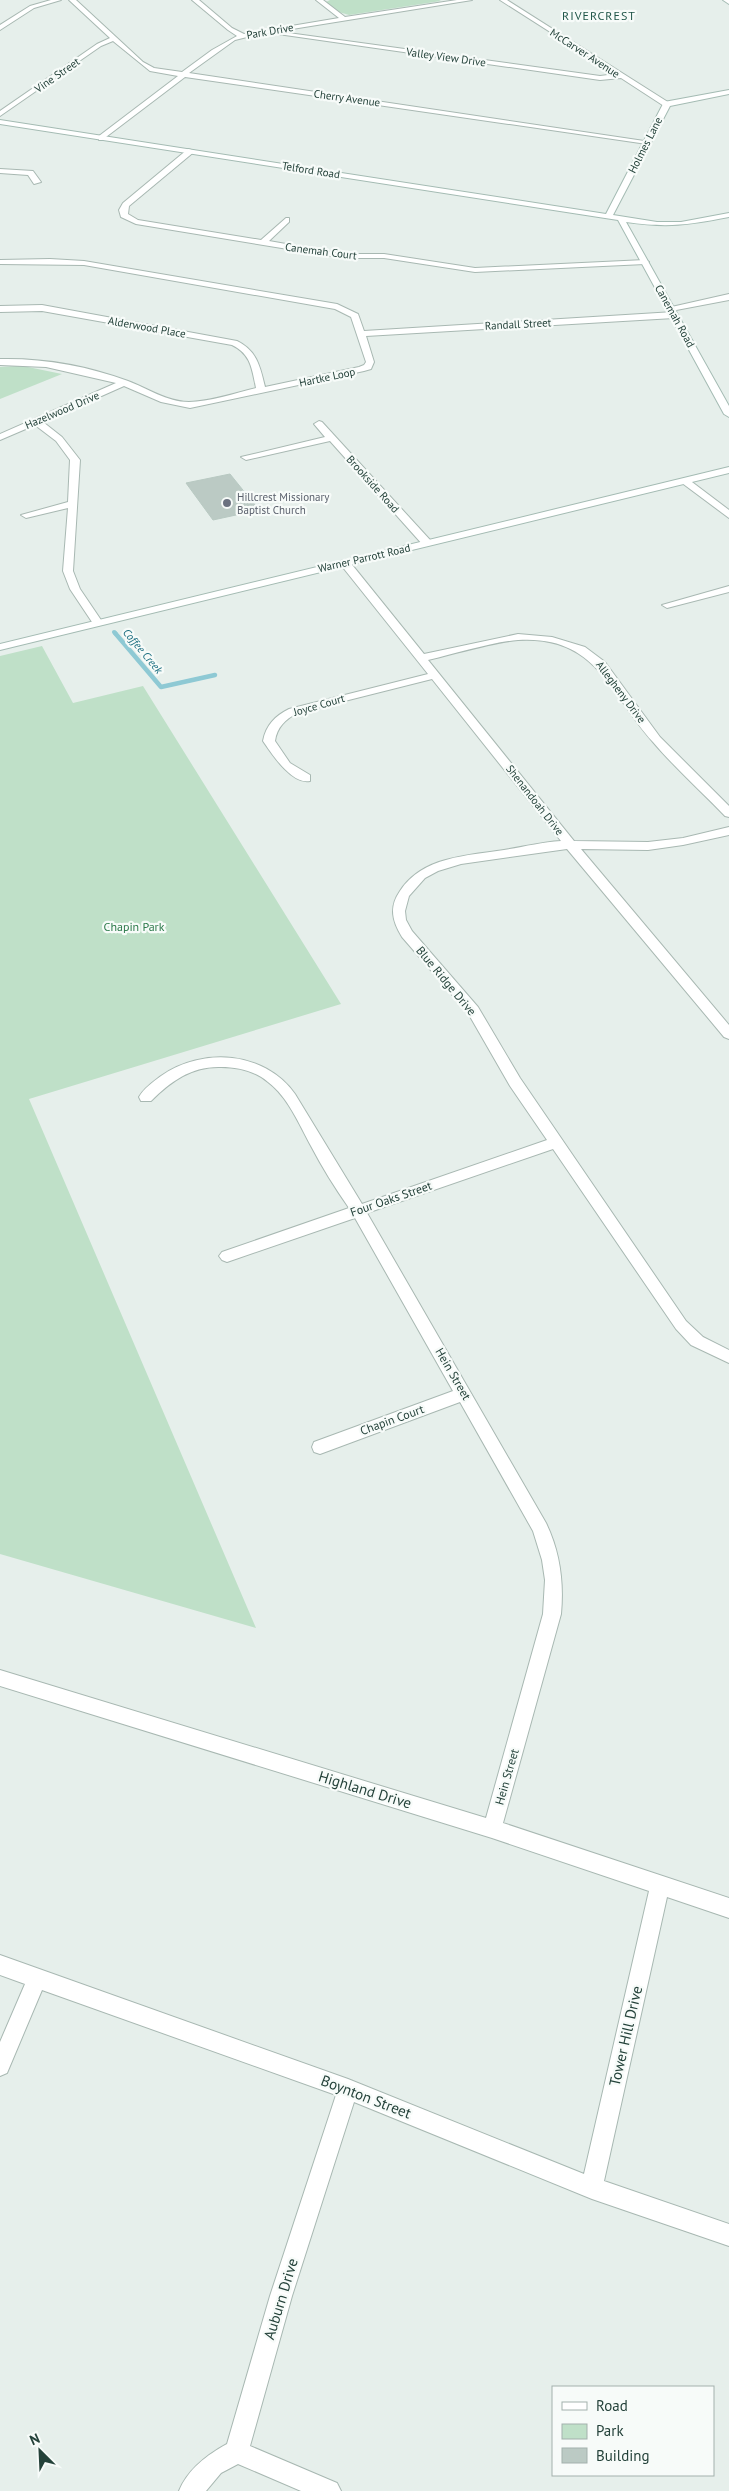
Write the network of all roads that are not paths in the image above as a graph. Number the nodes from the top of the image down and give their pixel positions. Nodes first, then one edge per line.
1 (58, 0) edge
2 (72, 0) edge
3 (195, 0) edge
4 (319, 0) edge
5 (469, 0) edge
6 (503, 0) edge
7 (726, 0) edge
8 (729, 2) edge
9 (344, 19) junction
10 (0, 28) edge
11 (273, 30) junction
12 (243, 36) junction
13 (116, 38) junction
14 (183, 75) junction
15 (621, 76) junction
16 (729, 92) edge
17 (667, 104) junction
18 (0, 114) edge
19 (0, 122) edge
20 (102, 138) junction
21 (647, 142) junction
22 (191, 151) junction
23 (0, 171) edge
24 (37, 182) dead end
25 (729, 215) edge
26 (608, 216) junction
27 (621, 218) junction
28 (286, 220) dead end
29 (672, 225) junction
30 (647, 232) dead end
31 (263, 243) junction
32 (5, 259) edge
33 (645, 262) junction
34 (729, 297) edge
35 (0, 310) edge
36 (672, 312) junction
37 (362, 334) junction
38 (0, 362) edge
39 (123, 382) junction
40 (261, 391) junction
41 (729, 414) edge
42 (36, 421) junction
43 (319, 424) dead end
44 (0, 436) edge
45 (332, 438) junction
46 (246, 457) dead end
47 (729, 470) edge
48 (685, 481) junction
49 (73, 504) junction
50 (26, 515) dead end
51 (729, 515) edge
52 (427, 544) junction
53 (345, 563) junction
54 (729, 589) edge
55 (667, 605) dead end
56 (98, 623) junction
57 (0, 647) edge
58 (422, 658) junction
59 (435, 674) junction
60 (306, 778) dead end
61 (729, 813) edge
62 (729, 831) edge
63 (570, 844) junction
64 (729, 1034) edge
65 (146, 1097) dead end
66 (556, 1142) junction
67 (358, 1210) junction
68 (227, 1256) dead end
69 (729, 1357) edge
70 (464, 1394) junction
71 (320, 1447) dead end
72 (0, 1678) edge
73 (492, 1829) junction
74 (660, 1885) junction
75 (729, 1908) edge
76 (0, 1965) edge
77 (37, 1979) junction
78 (0, 2066) edge
79 (348, 2089) junction
80 (592, 2188) junction
81 (729, 2235) edge
82 (238, 2452) junction
83 (191, 2491) edge
84 (329, 2491) edge

1 - 10 street
2 - 13 street, Cherry Avenue
3 - 12 street
4 - 9 street
5 - 9 street, Park Drive
6 - 15 street, McCarver Avenue
7 - 8 street
9 - 11 street, Park Drive
11 - 12 street, Park Drive
11 - 15 street, Valley View Drive
12 - 14 street, Park Drive
13 - 14 street, Cherry Avenue
13 - 18 street, Vine Street
14 - 20 street, Park Drive
14 - 21 street, Cherry Avenue
15 - 17 street, McCarver Avenue
16 - 17 street, Holmes Lane
17 - 21 street, Holmes Lane
19 - 20 street, Telford Road
20 - 22 street, Telford Road
21 - 26 street, Holmes Lane
22 - 26 street, Telford Road
22 - 31 street, Canemah Court
23 - 24 street
25 - 29 street
26 - 27 street, Telford Road
27 - 29 street, Telford Road
27 - 33 street, Canemah Road
28 - 31 street
29 - 30 street
31 - 33 street, Canemah Court
32 - 37 street, Hartke Loop
33 - 36 street, Canemah Road
34 - 36 street, Randall Street
35 - 40 street, Alderwood Place
36 - 37 street, Randall Street
36 - 41 street, Canemah Road
37 - 40 street, Hartke Loop
38 - 39 street, Hartke Loop
39 - 40 street, Hartke Loop
39 - 42 street, Hazelwood Drive
42 - 44 street, Hazelwood Drive
42 - 49 street
43 - 45 street, Brookside Road
45 - 46 street
45 - 52 street, Brookside Road
47 - 48 street, Warner Parrott Road
48 - 51 street
48 - 52 street, Warner Parrott Road
49 - 50 street
49 - 56 street
52 - 53 street, Warner Parrott Road
53 - 56 street, Warner Parrott Road
53 - 58 street, Shenandoah Drive
54 - 55 street
56 - 57 street, Warner Parrott Road
58 - 59 street, Shenandoah Drive
58 - 61 street, Allegheny Drive
59 - 60 street, Joyce Court
59 - 63 street, Shenandoah Drive
62 - 63 street, Blue Ridge Drive
63 - 64 street, Shenandoah Drive
63 - 66 street, Blue Ridge Drive
65 - 67 street, Hein Street
66 - 67 street, Four Oaks Street
66 - 69 street, Blue Ridge Drive
67 - 68 street, Four Oaks Street
67 - 70 street, Hein Street
70 - 71 street, Chapin Court
70 - 73 street, Hein Street
72 - 73 street, Highland Drive
73 - 74 street, Highland Drive
74 - 75 street, Highland Drive
74 - 80 street, Tower Hill Drive
76 - 77 street, Boynton Street
77 - 78 street
77 - 79 street, Boynton Street
79 - 80 street, Boynton Street
79 - 82 street, Auburn Drive
80 - 81 street, Boynton Street
82 - 83 street
82 - 84 street

